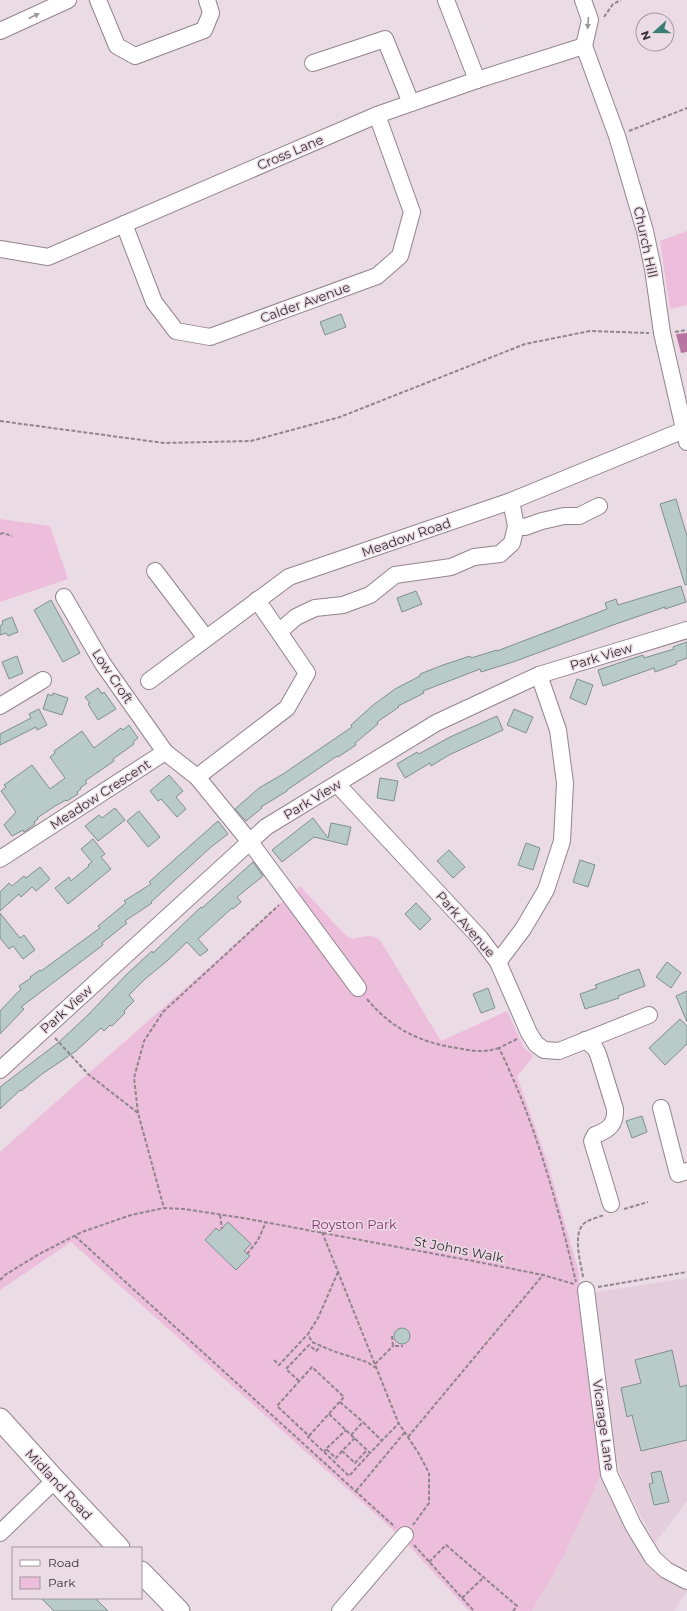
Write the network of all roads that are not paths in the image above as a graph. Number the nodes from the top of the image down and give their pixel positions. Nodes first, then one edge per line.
1 (68, 0) edge
2 (98, 0) edge
3 (207, 0) edge
4 (446, 0) edge
5 (583, 0) edge
6 (0, 31) edge
7 (584, 46) junction
8 (313, 63) dead end
9 (477, 80) junction
10 (411, 103) junction
11 (377, 115) junction
12 (124, 224) junction
13 (0, 249) edge
14 (685, 436) edge
15 (511, 501) junction
16 (599, 506) dead end
17 (516, 526) junction
18 (155, 571) dead end
19 (64, 597) dead end
20 (257, 600) junction
21 (687, 630) edge
22 (280, 631) junction
23 (206, 638) junction
24 (539, 675) junction
25 (43, 680) dead end
26 (149, 682) dead end
27 (2, 700) edge
28 (165, 752) junction
29 (197, 777) junction
30 (337, 784) junction
31 (250, 842) junction
32 (0, 859) edge
33 (498, 962) junction
34 (358, 988) road end
35 (649, 1015) dead end
36 (585, 1040) junction
37 (0, 1070) edge
38 (661, 1108) dead end
39 (687, 1171) edge
40 (613, 1210) road end
41 (586, 1290) road end
42 (0, 1419) edge
43 (54, 1480) junction
44 (0, 1533) edge
45 (405, 1536) road end
46 (118, 1547) edge
47 (142, 1573) edge
48 (687, 1581) edge
49 (171, 1608) edge
50 (340, 1611) edge

6 -> 1 street
2 - 3 street
4 - 9 street
5 -> 7 street
7 - 9 street, Cross Lane
7 - 14 street, Church Hill
8 - 10 street
9 - 10 street, Cross Lane
10 - 11 street, Cross Lane
11 - 12 street, Cross Lane
11 - 12 street, Calder Avenue
12 - 13 street, Cross Lane
14 - 15 street, Meadow Road
15 - 17 street
15 - 20 street, Meadow Road
16 - 17 street
17 - 22 street
18 - 23 street
19 - 28 street, Low Croft
20 - 22 street
20 - 23 street, Meadow Road
21 - 24 street, Park View
22 - 29 street
23 - 26 street, Meadow Road
24 - 30 street, Park View
24 - 33 street
25 - 27 street
28 - 29 street, Meadow Crescent
28 - 32 street, Meadow Crescent
29 - 31 street, Meadow Crescent
30 - 31 street, Park View
30 - 33 street, Park Avenue
31 - 34 street, Meadow Crescent
31 - 37 street, Park View
33 - 36 street, Park Avenue
35 - 36 street, Park Avenue
36 - 40 street
38 - 39 street
41 - 48 street, Vicarage Lane
42 - 43 main road, Midland Road
43 - 44 street
43 - 46 main road, Midland Road
45 - 50 street
47 - 49 main road

